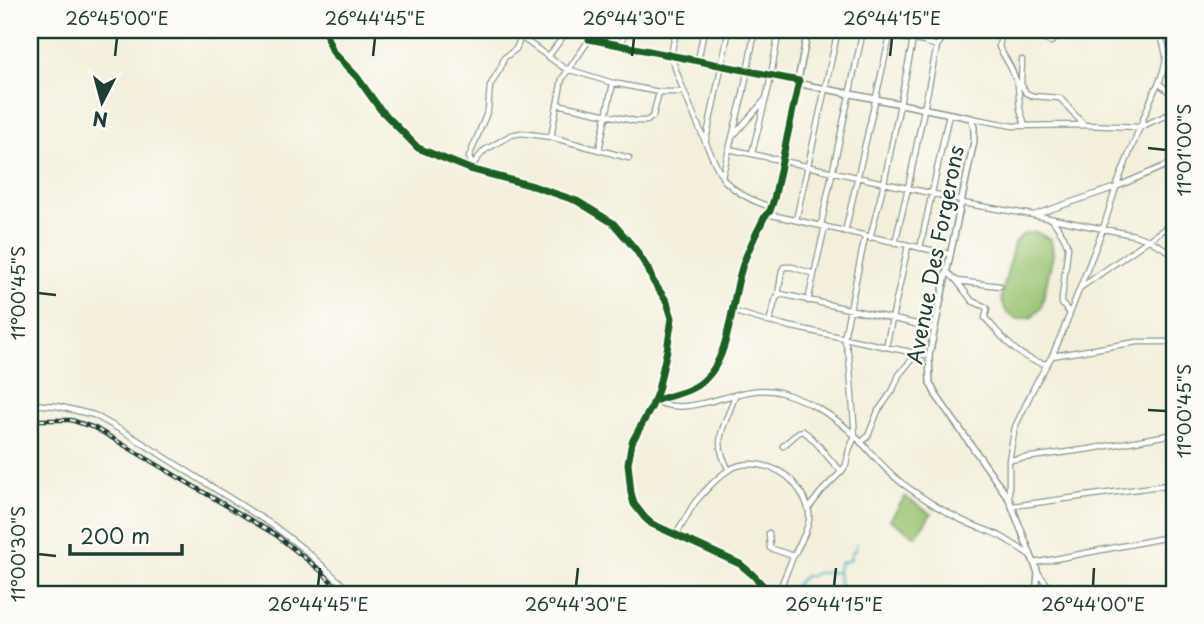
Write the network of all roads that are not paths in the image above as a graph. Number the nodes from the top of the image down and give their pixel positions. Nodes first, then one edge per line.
1 (326, 30) edge
2 (511, 30) edge
3 (523, 30) edge
4 (568, 30) edge
5 (596, 30) edge
6 (625, 30) edge
7 (677, 30) edge
8 (704, 30) edge
9 (729, 30) edge
10 (755, 30) edge
11 (779, 30) edge
12 (808, 30) edge
13 (838, 30) edge
14 (855, 30) edge
15 (949, 30) edge
16 (1008, 30) edge
17 (1030, 30) edge
18 (1068, 30) edge
19 (1158, 30) edge
20 (1169, 30) edge
21 (863, 31) edge
22 (520, 36) junction
23 (890, 36) junction
24 (589, 39) junction
25 (913, 40) junction
26 (622, 46) junction
27 (937, 46) junction
28 (1174, 48) edge
29 (1174, 53) edge
30 (672, 56) junction
31 (548, 58) junction
32 (1022, 60) dead end
33 (698, 61) junction
34 (1167, 63) junction
35 (722, 66) junction
36 (568, 69) junction
37 (747, 71) junction
38 (771, 75) junction
39 (799, 81) junction
40 (613, 83) junction
41 (1157, 85) junction
42 (824, 88) junction
43 (659, 92) junction
44 (684, 92) junction
45 (849, 94) junction
46 (1174, 96) edge
47 (766, 99) junction
48 (874, 99) junction
49 (557, 104) junction
50 (901, 104) junction
51 (925, 109) junction
52 (1174, 112) edge
53 (949, 114) junction
54 (606, 115) junction
55 (971, 118) junction
56 (1026, 125) junction
57 (1084, 125) junction
58 (1140, 127) junction
59 (732, 136) junction
60 (551, 137) junction
61 (706, 141) junction
62 (729, 149) junction
63 (599, 150) junction
64 (752, 153) junction
65 (629, 158) dead end
66 (781, 161) junction
67 (1174, 162) edge
68 (471, 167) junction
69 (808, 167) junction
70 (832, 172) junction
71 (857, 177) junction
72 (722, 178) junction
73 (884, 183) junction
74 (1116, 187) junction
75 (908, 188) junction
76 (932, 193) junction
77 (962, 201) junction
78 (771, 207) junction
79 (767, 214) junction
80 (1034, 215) junction
81 (1051, 218) junction
82 (796, 220) junction
83 (1174, 222) edge
84 (823, 226) junction
85 (1103, 229) junction
86 (845, 232) junction
87 (868, 237) junction
88 (1149, 240) junction
89 (895, 243) junction
90 (908, 246) junction
91 (920, 248) junction
92 (949, 254) junction
93 (1174, 254) edge
94 (946, 271) junction
95 (814, 274) junction
96 (957, 281) junction
97 (1000, 286) dead end
98 (1080, 288) junction
99 (778, 295) junction
100 (808, 301) junction
101 (731, 311) junction
102 (850, 311) junction
103 (1070, 313) junction
104 (892, 320) junction
105 (769, 322) junction
106 (934, 328) junction
107 (844, 338) junction
108 (1174, 342) edge
109 (886, 347) junction
110 (917, 353) junction
111 (929, 356) junction
112 (1052, 356) junction
113 (1047, 364) junction
114 (735, 396) junction
115 (654, 401) junction
116 (30, 404) edge
117 (1174, 433) edge
118 (855, 436) junction
119 (861, 443) junction
120 (783, 446) dead end
121 (1009, 460) junction
122 (729, 470) junction
123 (842, 471) junction
124 (1174, 484) edge
125 (1166, 485) junction
126 (1009, 499) junction
127 (1013, 506) junction
128 (808, 509) junction
129 (1165, 515) dead end
130 (1174, 521) edge
131 (769, 533) dead end
132 (675, 535) junction
133 (1171, 537) edge
134 (793, 556) junction
135 (1033, 559) junction
136 (1038, 573) junction
137 (353, 594) edge
138 (771, 594) edge
139 (778, 594) edge
140 (1036, 594) edge
141 (1055, 594) edge

1 - 68 street
2 - 22 street
3 - 22 street
4 - 31 street
5 - 24 street
6 - 26 street
7 - 30 street
8 - 33 street
9 - 35 street
10 - 37 street
11 - 38 street
12 - 39 street
13 - 42 street
14 - 21 street
15 - 27 street
16 - 56 street
17 - 18 street
19 - 34 street
20 - 28 street
21 - 23 street
21 - 45 street
22 - 31 street
22 - 68 street
23 - 25 street
23 - 48 street
24 - 26 street
24 - 36 street
25 - 27 street
25 - 50 street
26 - 30 street
27 - 51 street
29 - 34 street
30 - 33 street
30 - 44 street
31 - 36 street
32 - 57 street
33 - 35 street
34 - 41 street
35 - 37 street
35 - 61 street
36 - 40 street
36 - 49 street
37 - 38 street
37 - 59 street
38 - 39 street
38 - 47 street
39 - 42 street
39 - 66 street
40 - 43 street
40 - 54 street
41 - 46 street
41 - 58 street
42 - 45 street
42 - 69 street
43 - 44 street
43 - 54 street
44 - 61 street
45 - 48 street
45 - 70 street
47 - 59 street
47 - 64 street
48 - 50 street
48 - 71 street
49 - 54 street
49 - 60 street
50 - 51 street
50 - 73 street
51 - 53 street
51 - 75 street
52 - 58 street
53 - 55 street
53 - 76 street
54 - 63 street
55 - 56 street
55 - 77 street, Avenue Des Forgerons
56 - 57 street
57 - 58 street
58 - 74 street
59 - 62 street
60 - 63 street
60 - 68 street
61 - 72 street
62 - 64 street
62 - 72 street
63 - 65 street
64 - 66 street
66 - 69 street
66 - 78 street
67 - 74 street
68 - 115 street
69 - 70 street
69 - 82 street
70 - 71 street
70 - 84 street
71 - 73 street
71 - 86 street
72 - 78 street
73 - 75 street
73 - 87 street
74 - 80 street
74 - 85 street
75 - 76 street
75 - 89 street
76 - 77 street
76 - 91 street
77 - 80 street
77 - 92 street, Avenue Des Forgerons
78 - 79 street
79 - 82 street
79 - 101 street
80 - 81 street
81 - 85 street
81 - 103 street
82 - 84 street
83 - 88 street
84 - 86 street
84 - 95 street
85 - 88 street
85 - 98 street
86 - 87 street
87 - 89 street
87 - 102 street
88 - 93 street
88 - 98 street
89 - 90 street
90 - 91 street
90 - 104 street
91 - 92 street
92 - 94 street, Avenue Des Forgerons
94 - 96 street
94 - 106 street, Avenue Des Forgerons
95 - 99 street
95 - 100 street
96 - 97 street
96 - 113 street
98 - 103 street
99 - 100 street
99 - 105 street
100 - 102 street
101 - 105 street
101 - 115 street
102 - 104 street
102 - 107 street
103 - 112 street
104 - 106 street
104 - 109 street
105 - 107 street
106 - 111 street, Avenue Des Forgerons
107 - 109 street
107 - 118 street
108 - 112 street
109 - 110 street
110 - 111 street
110 - 119 street
111 - 126 street, Avenue Des Forgerons
112 - 113 street
113 - 121 street
114 - 115 street
114 - 118 street
114 - 122 street
115 - 132 street
116 - 137 street
117 - 121 street
118 - 119 street
118 - 123 street
119 - 135 street
120 - 123 street
121 - 126 street
122 - 128 street
122 - 132 street
123 - 128 street
124 - 125 street
125 - 127 street
125 - 129 street
126 - 127 street, Avenue Des Forgerons
127 - 135 street, Avenue Des Forgerons
128 - 134 street
130 - 133 street
131 - 134 street
132 - 138 street
133 - 135 street
134 - 139 street
135 - 136 street, Avenue Des Forgerons
136 - 140 street
136 - 141 street

